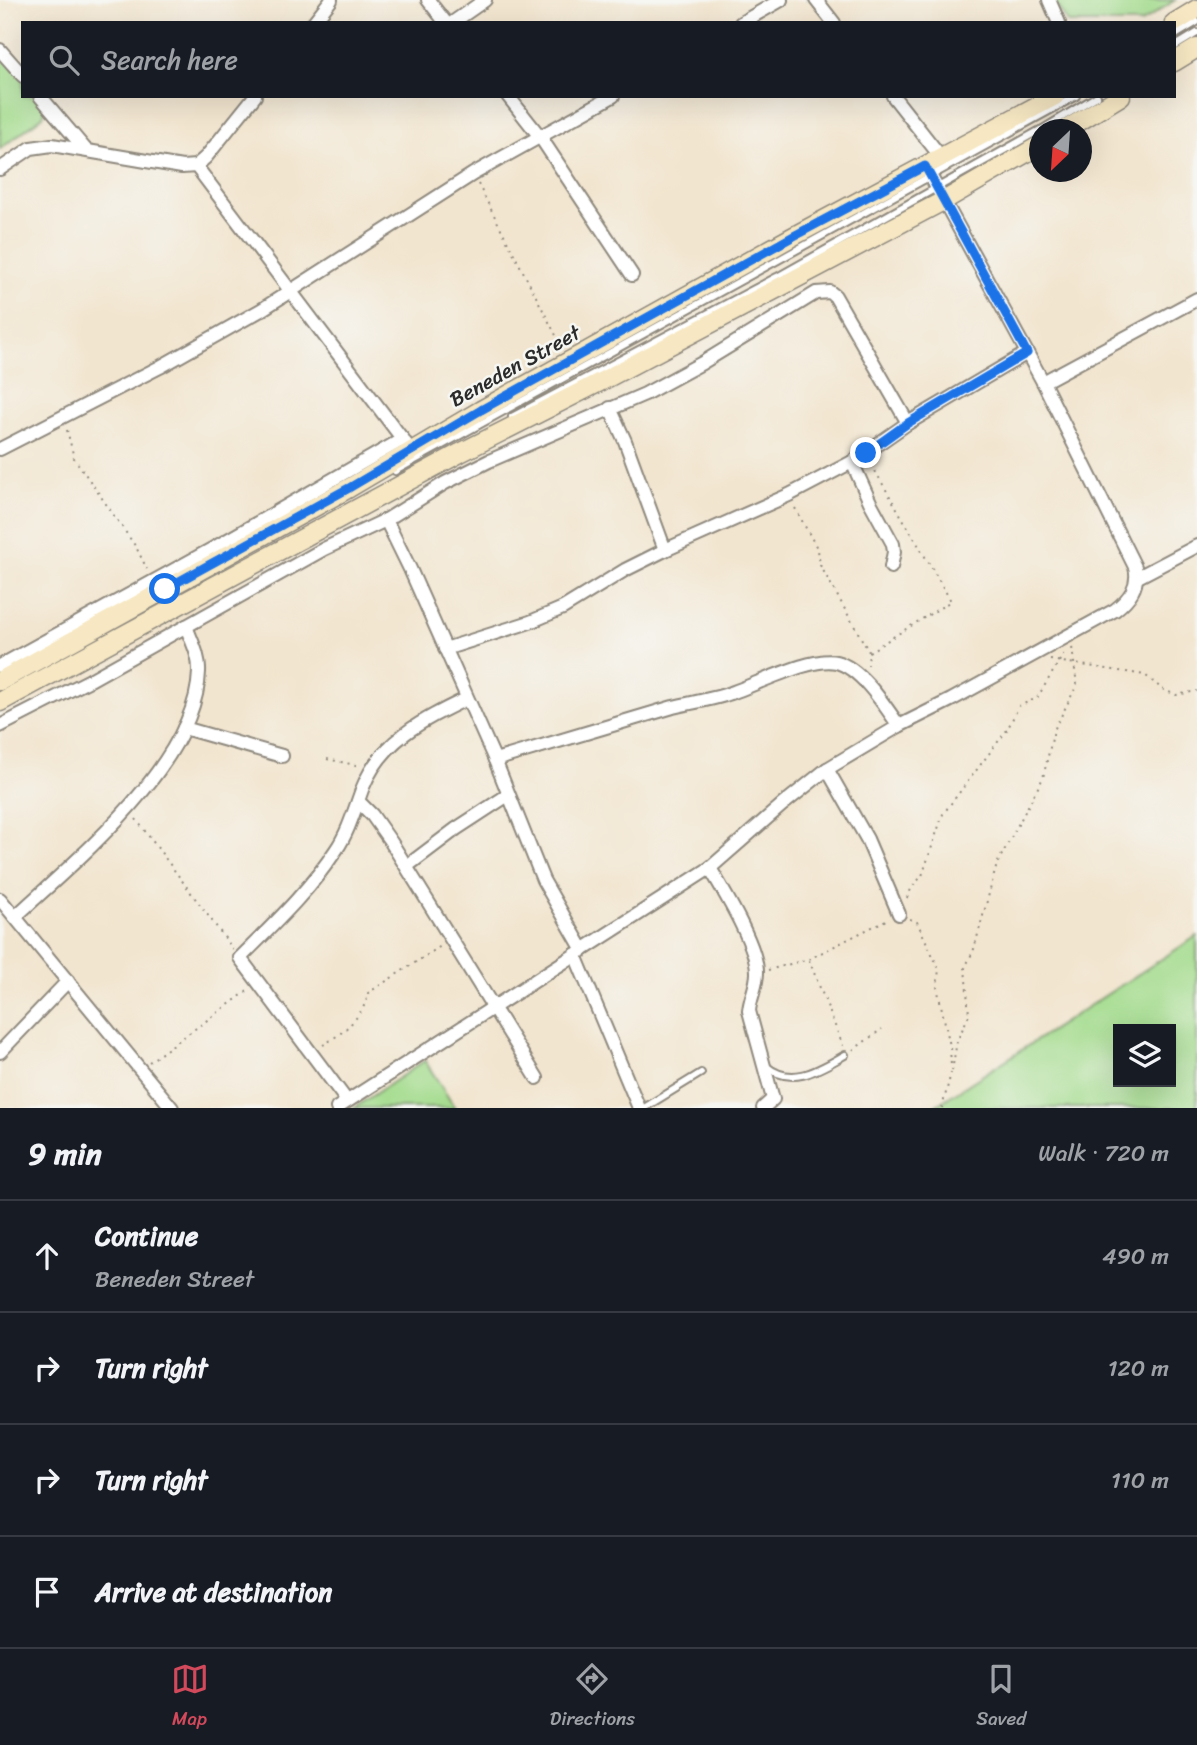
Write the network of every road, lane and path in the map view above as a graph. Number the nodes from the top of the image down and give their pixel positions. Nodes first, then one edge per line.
1 (331, 0) edge
2 (428, 0) edge
3 (485, 0) edge
4 (780, 0) edge
5 (816, 0) edge
6 (1049, 0) edge
7 (1197, 9) edge
8 (315, 21) edge
9 (444, 21) edge
10 (455, 21) edge
11 (744, 21) edge
12 (832, 21) edge
13 (1058, 21) edge
14 (1176, 22) edge
15 (1197, 22) edge
16 (1197, 33) edge
17 (1176, 35) edge
18 (0, 50) edge
19 (1190, 52) edge
20 (21, 74) edge
21 (42, 98) edge
22 (253, 98) edge
23 (510, 98) edge
24 (610, 98) edge
25 (895, 98) edge
26 (1051, 98) edge
27 (1073, 98) edge
28 (1094, 98) edge
29 (1118, 98) edge
30 (1058, 119) edge
31 (1083, 119) edge
32 (1029, 136) edge
33 (541, 138) junction
34 (85, 149) junction
35 (1029, 149) edge
36 (942, 157) junction
37 (196, 166) junction
38 (0, 169) edge
39 (472, 174) junction
40 (935, 183) junction
41 (632, 275) dead end
42 (290, 291) junction
43 (1197, 299) edge
44 (1027, 353) junction
45 (569, 361) junction
46 (1043, 382) junction
47 (610, 408) junction
48 (63, 415) junction
49 (908, 423) junction
50 (407, 445) junction
51 (0, 449) edge
52 (866, 453) junction
53 (852, 462) junction
54 (789, 495) junction
55 (386, 520) junction
56 (1197, 546) edge
57 (665, 550) junction
58 (891, 567) dead end
59 (1138, 577) junction
60 (153, 580) junction
61 (186, 626) junction
62 (445, 649) junction
63 (869, 652) junction
64 (1046, 660) dead end
65 (1059, 660) junction
66 (1074, 663) junction
67 (0, 666) edge
68 (0, 681) edge
69 (866, 684) junction
70 (0, 686) edge
71 (1197, 691) edge
72 (0, 694) edge
73 (466, 699) junction
74 (0, 702) edge
75 (0, 726) edge
76 (899, 726) junction
77 (184, 728) junction
78 (282, 756) dead end
79 (327, 759) dead end
80 (495, 760) junction
81 (372, 768) junction
82 (827, 769) junction
83 (508, 795) junction
84 (359, 802) junction
85 (128, 807) junction
86 (407, 866) junction
87 (710, 868) junction
88 (0, 899) edge
89 (899, 914) junction
90 (15, 917) junction
91 (451, 940) junction
92 (579, 953) junction
93 (240, 958) junction
94 (809, 959) junction
95 (757, 973) junction
96 (68, 981) junction
97 (259, 984) junction
98 (495, 1007) junction
99 (882, 1029) dead end
100 (841, 1039) dead end
101 (0, 1052) edge
102 (310, 1053) junction
103 (845, 1055) joint
104 (765, 1064) junction
105 (140, 1069) junction
106 (952, 1071) junction
107 (701, 1073) dead end
108 (537, 1078) dead end
109 (342, 1105) edge
110 (172, 1108) edge
111 (641, 1108) edge
112 (763, 1108) edge
113 (942, 1108) edge

1 - 8 street
2 - 9 street
3 - 10 street
4 - 11 street
5 - 12 street
6 - 13 street
7 - 14 main road
15 - 17 lane
16 - 19 lane
18 - 20 street
21 - 34 street
22 - 37 street
23 - 33 street
24 - 33 street
25 - 36 street
26 - 36 main road, Beneden Street
27 - 40 lane
28 - 30 lane
29 - 31 main road
32 - 40 lane
33 - 39 street
33 - 41 street
34 - 37 street
34 - 38 street
35 - 40 main road, Beneden Street
36 - 40 main road, Beneden Street
37 - 42 street
39 - 42 street
39 - 45 path
40 - 44 street
40 - 45 main road, Beneden Street
40 - 70 lane
40 - 72 lane
40 - 74 main road, Beneden Street
42 - 48 street
42 - 50 street
43 - 46 street
44 - 46 street
44 - 49 street
45 - 50 main road, Beneden Street
46 - 59 street
47 - 49 street
47 - 55 street
47 - 57 street
48 - 51 street
48 - 60 path
49 - 52 street
50 - 60 street
50 - 68 main road, Beneden Street
52 - 53 street
52 - 63 path
53 - 54 street
53 - 58 street
54 - 57 street
54 - 63 path
55 - 61 street
55 - 62 street
56 - 59 street
57 - 62 street
59 - 76 street
60 - 67 street
61 - 75 street
61 - 77 street
62 - 73 street
63 - 69 path
64 - 65 path
65 - 66 path
65 - 66 path
65 - 89 path
66 - 71 path
66 - 106 path
69 - 76 street
69 - 80 street
73 - 80 street
73 - 81 street
76 - 82 street
77 - 78 street
77 - 85 street
79 - 81 path
80 - 83 street
81 - 84 street
82 - 87 street
82 - 89 street
83 - 86 street
83 - 92 street
84 - 86 street
84 - 93 street
85 - 90 street
85 - 93 path
86 - 91 street
87 - 92 street
87 - 95 street
88 - 90 street
89 - 94 path
89 - 106 path
90 - 96 street
91 - 98 street
91 - 102 path
92 - 98 street
92 - 111 street
93 - 97 street
94 - 95 path
94 - 100 path
95 - 104 street
96 - 101 street
96 - 105 street
97 - 102 street
97 - 105 path
98 - 108 street
98 - 109 street
99 - 103 path
102 - 109 street
103 - 104 lane
104 - 112 street
105 - 110 street
106 - 113 path
107 - 111 lane

